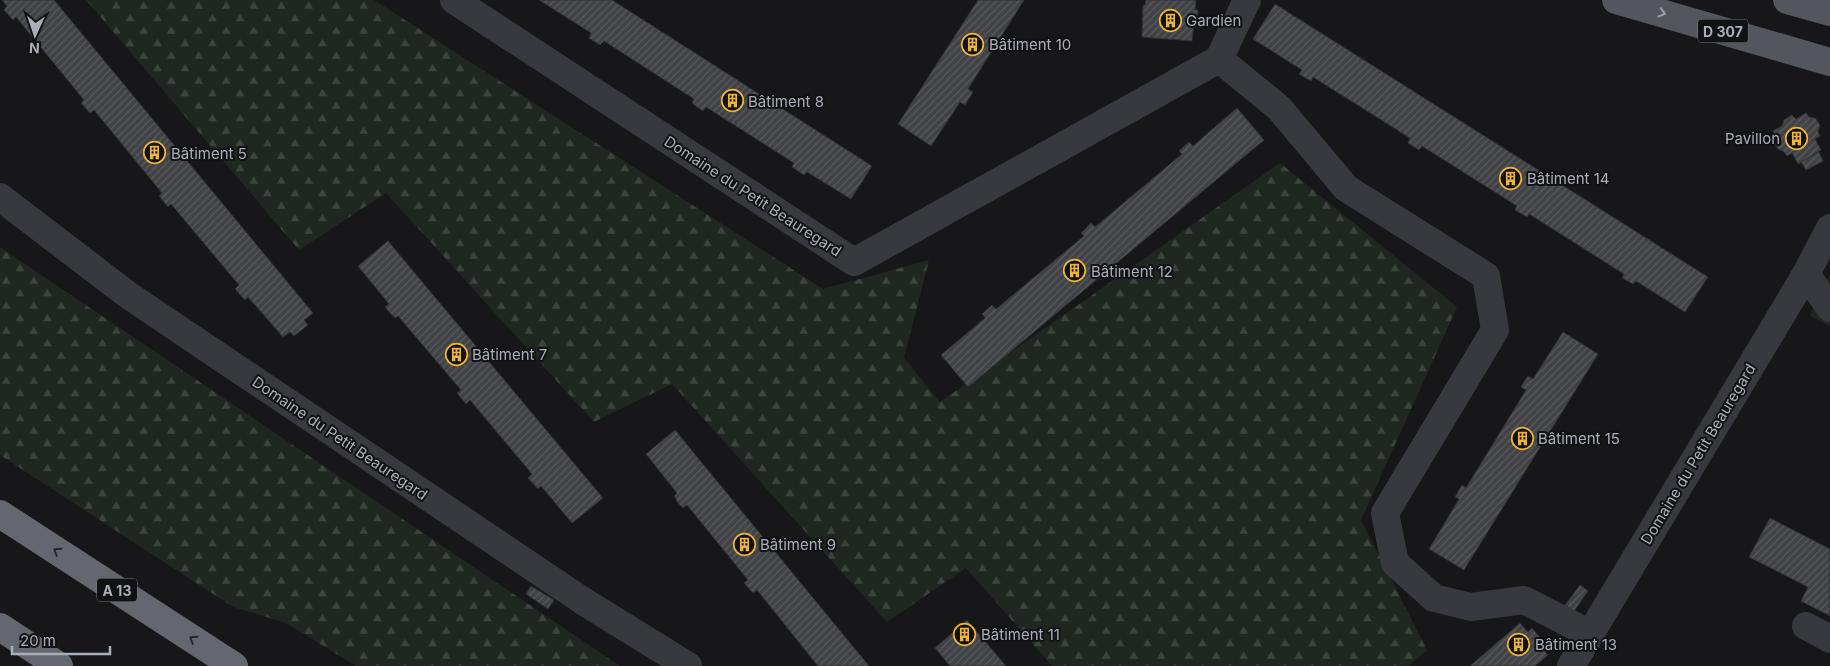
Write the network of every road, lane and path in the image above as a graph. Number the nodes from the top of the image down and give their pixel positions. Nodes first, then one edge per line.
1 (454, 0) edge
2 (1247, 0) edge
3 (1616, 0) edge
4 (1787, 0) edge
5 (1830, 12) edge
6 (1218, 59) junction
7 (1830, 62) edge
8 (0, 197) edge
9 (1830, 228) edge
10 (1806, 274) junction
11 (1830, 308) edge
12 (0, 514) edge
13 (1806, 626) dead end
14 (0, 627) edge
15 (1590, 634) junction
16 (1830, 639) edge
17 (59, 666) edge
18 (234, 666) edge
19 (688, 666) edge
20 (1571, 666) edge

1 - 6 street, Domaine du Petit Beauregard
2 - 6 street
3 -> 7 main road, D 307
4 - 5 main road
6 - 15 street
8 - 19 street, Domaine du Petit Beauregard
9 - 10 street, Domaine du Petit Beauregard
10 - 11 street
10 - 15 street, Domaine du Petit Beauregard
18 -> 12 highway, A 13
13 - 16 street
14 - 17 highway
15 - 20 street, Domaine du Petit Beauregard

